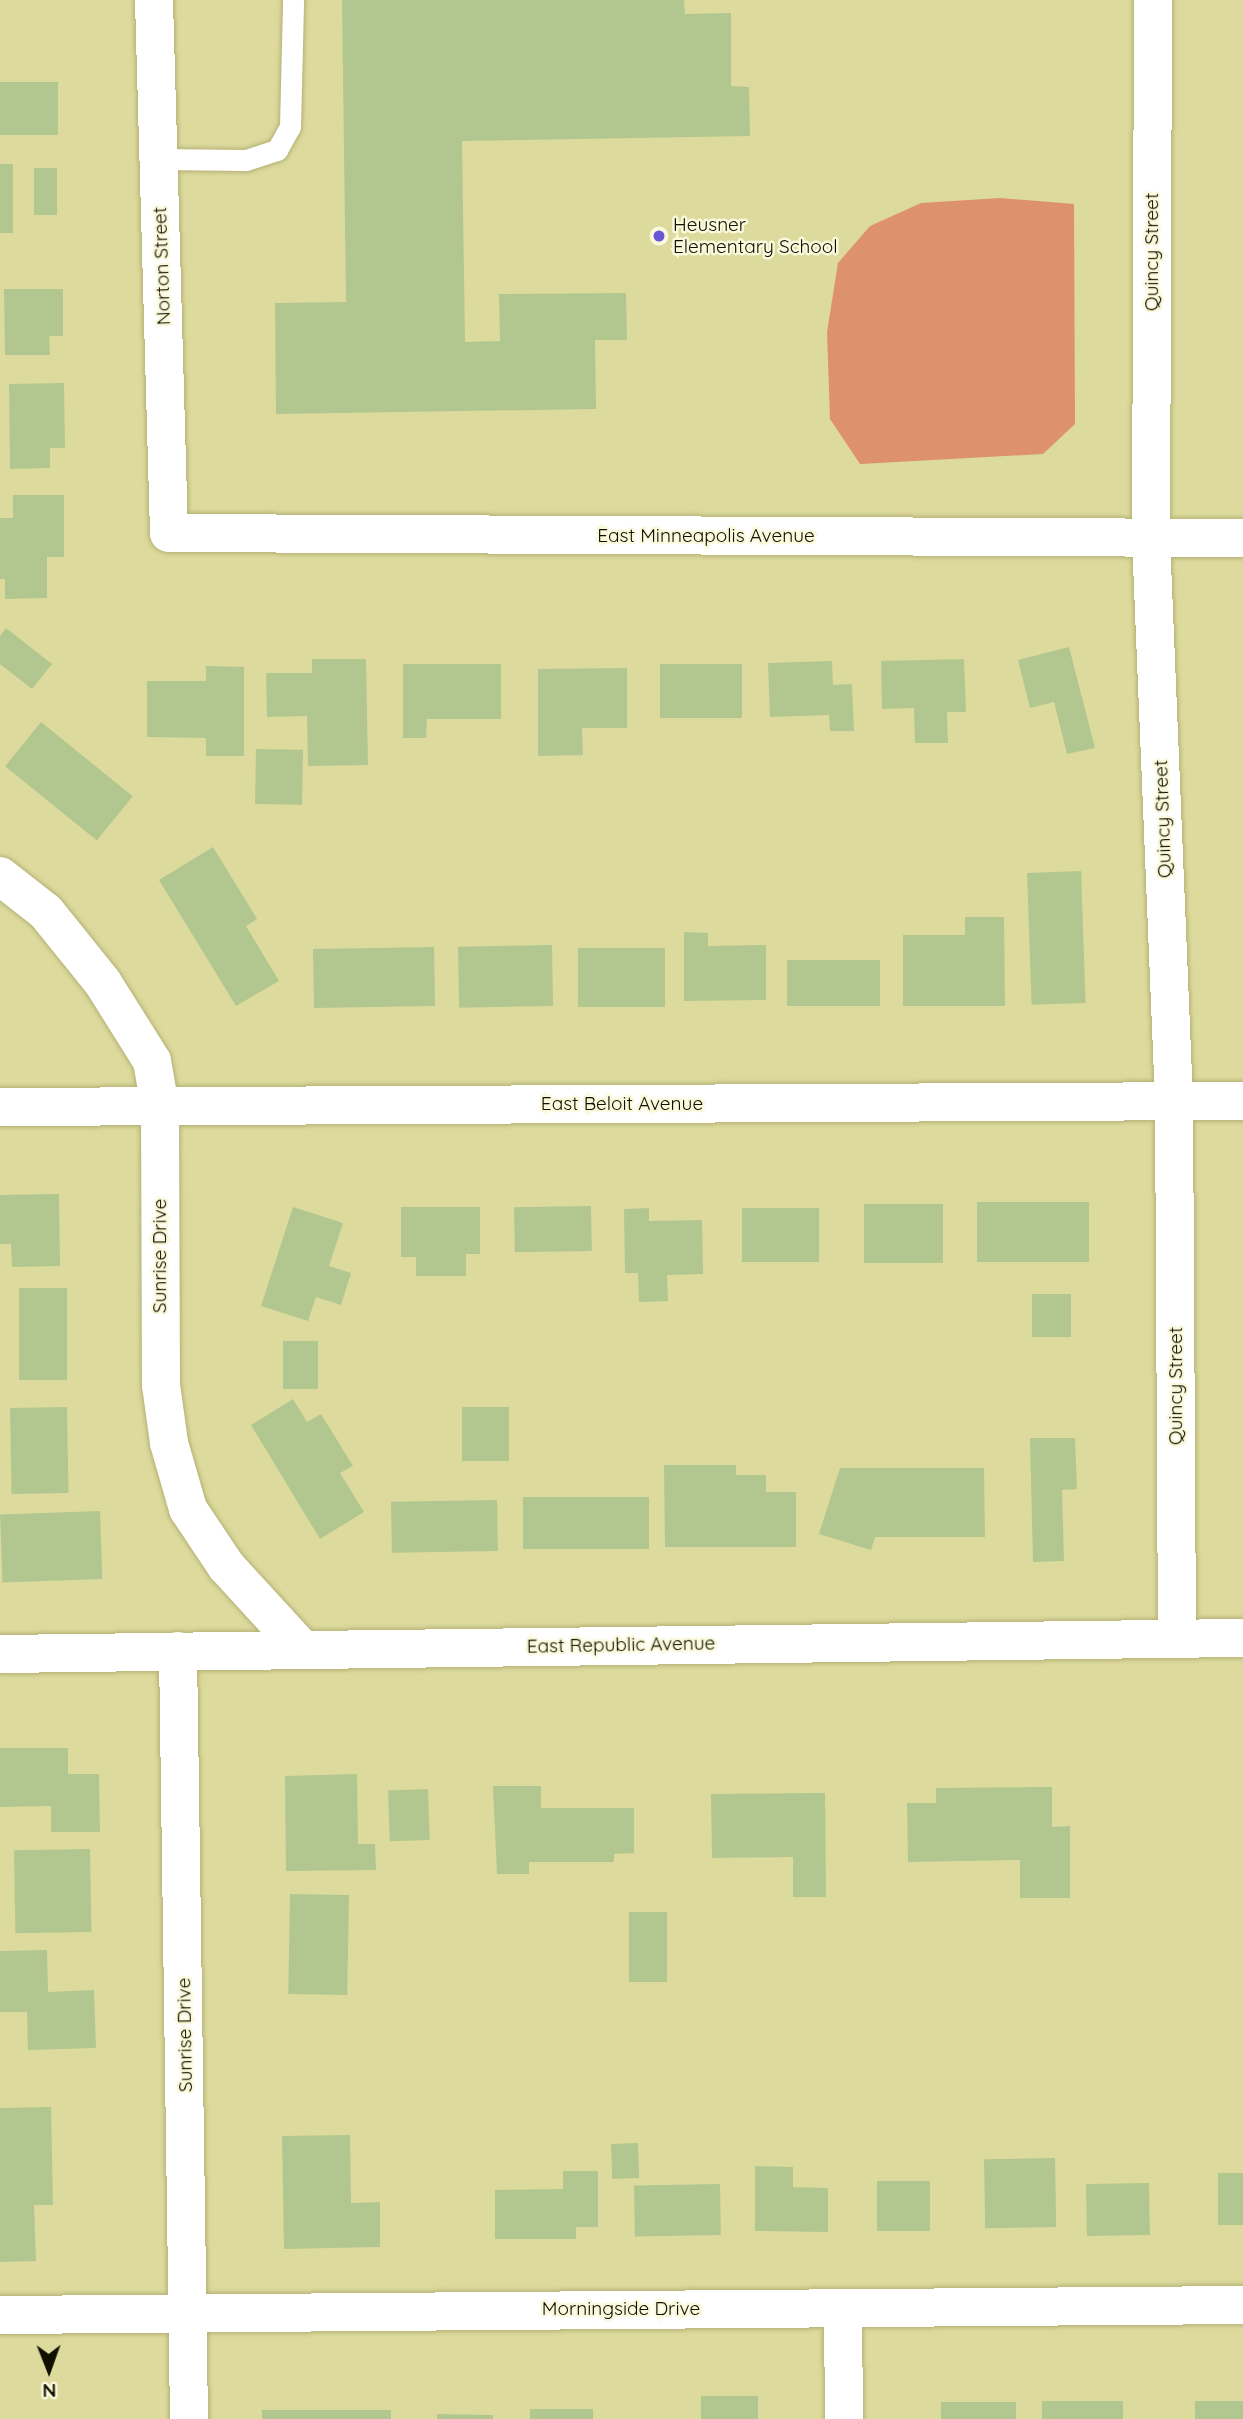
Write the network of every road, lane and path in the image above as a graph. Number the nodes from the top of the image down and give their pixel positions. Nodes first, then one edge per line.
1 (155, 0) edge
2 (293, 0) edge
3 (1153, 0) edge
4 (159, 159) junction
5 (169, 533) joint
6 (1151, 538) junction
7 (1243, 538) edge
8 (0, 876) edge
9 (1243, 1101) edge
10 (1174, 1102) junction
11 (0, 1107) edge
12 (160, 1107) junction
13 (1177, 1638) junction
14 (1243, 1638) edge
15 (302, 1649) junction
16 (178, 1651) junction
17 (0, 1654) edge
18 (1243, 2305) edge
19 (843, 2309) junction
20 (191, 2311) junction
21 (0, 2315) edge
22 (189, 2419) edge
23 (844, 2419) edge

1 - 4 street, Norton Street
2 - 4 lane
3 - 6 street, Quincy Street
4 - 5 street, Norton Street
5 - 6 street, East Minneapolis Avenue
6 - 7 street, East Minneapolis Avenue
6 - 10 street, Quincy Street
8 - 12 street, Sunrise Drive
9 - 10 street, East Beloit Avenue
10 - 12 street, East Beloit Avenue
10 - 13 street, Quincy Street
11 - 12 street, East Beloit Avenue
12 - 15 street, Sunrise Drive
13 - 14 street, East Republic Avenue
13 - 15 street, East Republic Avenue
15 - 16 street, East Republic Avenue
16 - 17 street, East Republic Avenue
16 - 20 street, Sunrise Drive
18 - 19 street, Morningside Drive
19 - 20 street, Morningside Drive
19 - 23 street
20 - 21 street, Morningside Drive
20 - 22 street, Sunrise Drive

